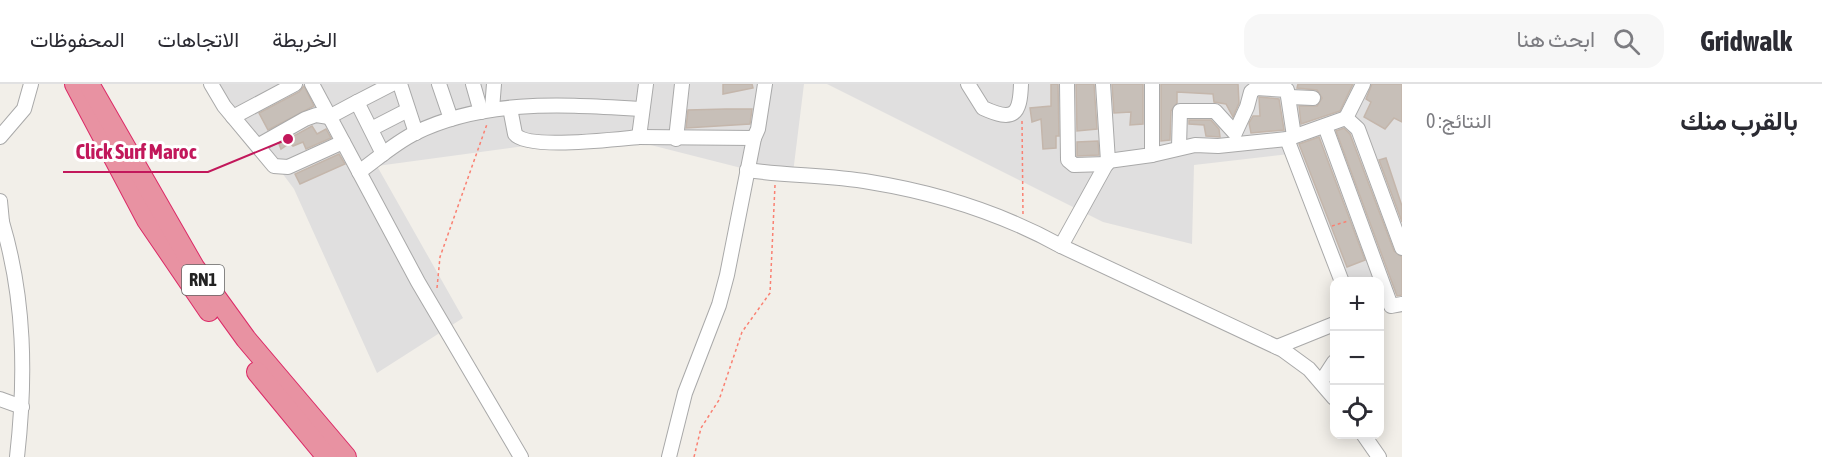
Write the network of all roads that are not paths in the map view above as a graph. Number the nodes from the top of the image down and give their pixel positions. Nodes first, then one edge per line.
1 (31, 84) edge
2 (75, 84) edge
3 (89, 84) edge
4 (211, 84) edge
5 (295, 84) edge
6 (312, 84) edge
7 (392, 84) edge
8 (400, 84) edge
9 (439, 84) edge
10 (473, 84) edge
11 (494, 84) edge
12 (645, 84) edge
13 (681, 84) edge
14 (765, 84) edge
15 (968, 84) edge
16 (1021, 84) edge
17 (1067, 84) edge
18 (1103, 84) edge
19 (1152, 84) edge
20 (1363, 84) edge
21 (1290, 96) junction
22 (1313, 98) dead end
23 (357, 102) junction
24 (510, 108) junction
25 (642, 109) junction
26 (408, 110) junction
27 (487, 111) junction
28 (233, 117) junction
29 (329, 117) junction
30 (1346, 118) junction
31 (451, 119) junction
32 (1324, 126) junction
33 (371, 129) junction
34 (416, 133) junction
35 (0, 137) edge
36 (639, 137) junction
37 (1290, 137) junction
38 (754, 138) junction
39 (676, 139) junction
40 (1235, 139) junction
41 (343, 142) junction
42 (259, 145) junction
43 (1179, 147) junction
44 (382, 154) junction
45 (1152, 155) junction
46 (1107, 163) junction
47 (747, 170) junction
48 (358, 172) junction
49 (0, 201) edge
50 (1, 224) edge
51 (1061, 246) junction
52 (1402, 248) edge
53 (1340, 277) edge
54 (1391, 306) edge
55 (1330, 326) edge
56 (1277, 347) junction
57 (1330, 370) edge
58 (1321, 382) junction
59 (1330, 392) edge
60 (0, 399) edge
61 (22, 407) junction
62 (1366, 439) edge
63 (17, 457) edge
64 (327, 457) edge
65 (346, 457) edge
66 (521, 457) edge
67 (669, 457) edge
68 (1379, 457) edge

1 - 35 street
2 - 64 highway, RN1
3 - 65 highway, RN1
4 - 28 street
5 - 28 street
6 - 29 street
7 - 23 street
8 - 26 street
9 - 31 street
10 - 27 street
11 - 27 street
12 - 25 street
13 - 39 street
14 - 38 street
15 - 16 street
17 - 46 street
18 - 46 street
19 - 45 street
20 - 30 street
21 - 22 street
21 - 37 street
21 - 40 street
23 - 29 street
23 - 33 street
24 - 25 street
24 - 27 street
24 - 36 street
25 - 36 street
26 - 33 street
26 - 34 street
27 - 31 street
28 - 42 street
29 - 41 street
29 - 42 street
30 - 32 street
30 - 52 street
31 - 34 street
32 - 37 street
32 - 54 street
33 - 44 street
34 - 44 street
36 - 39 street
37 - 40 street
37 - 53 street
38 - 39 street
38 - 47 street
40 - 43 street
40 - 43 street
41 - 42 street
41 - 48 street
43 - 45 street
44 - 48 street
45 - 46 street
46 - 51 street
47 - 51 street
47 - 67 street
48 - 66 street
49 - 50 street
50 - 61 street
51 - 56 street
55 - 56 street
56 - 58 street
57 - 58 street
58 - 59 street
60 - 61 street
61 - 63 street
62 - 68 street

